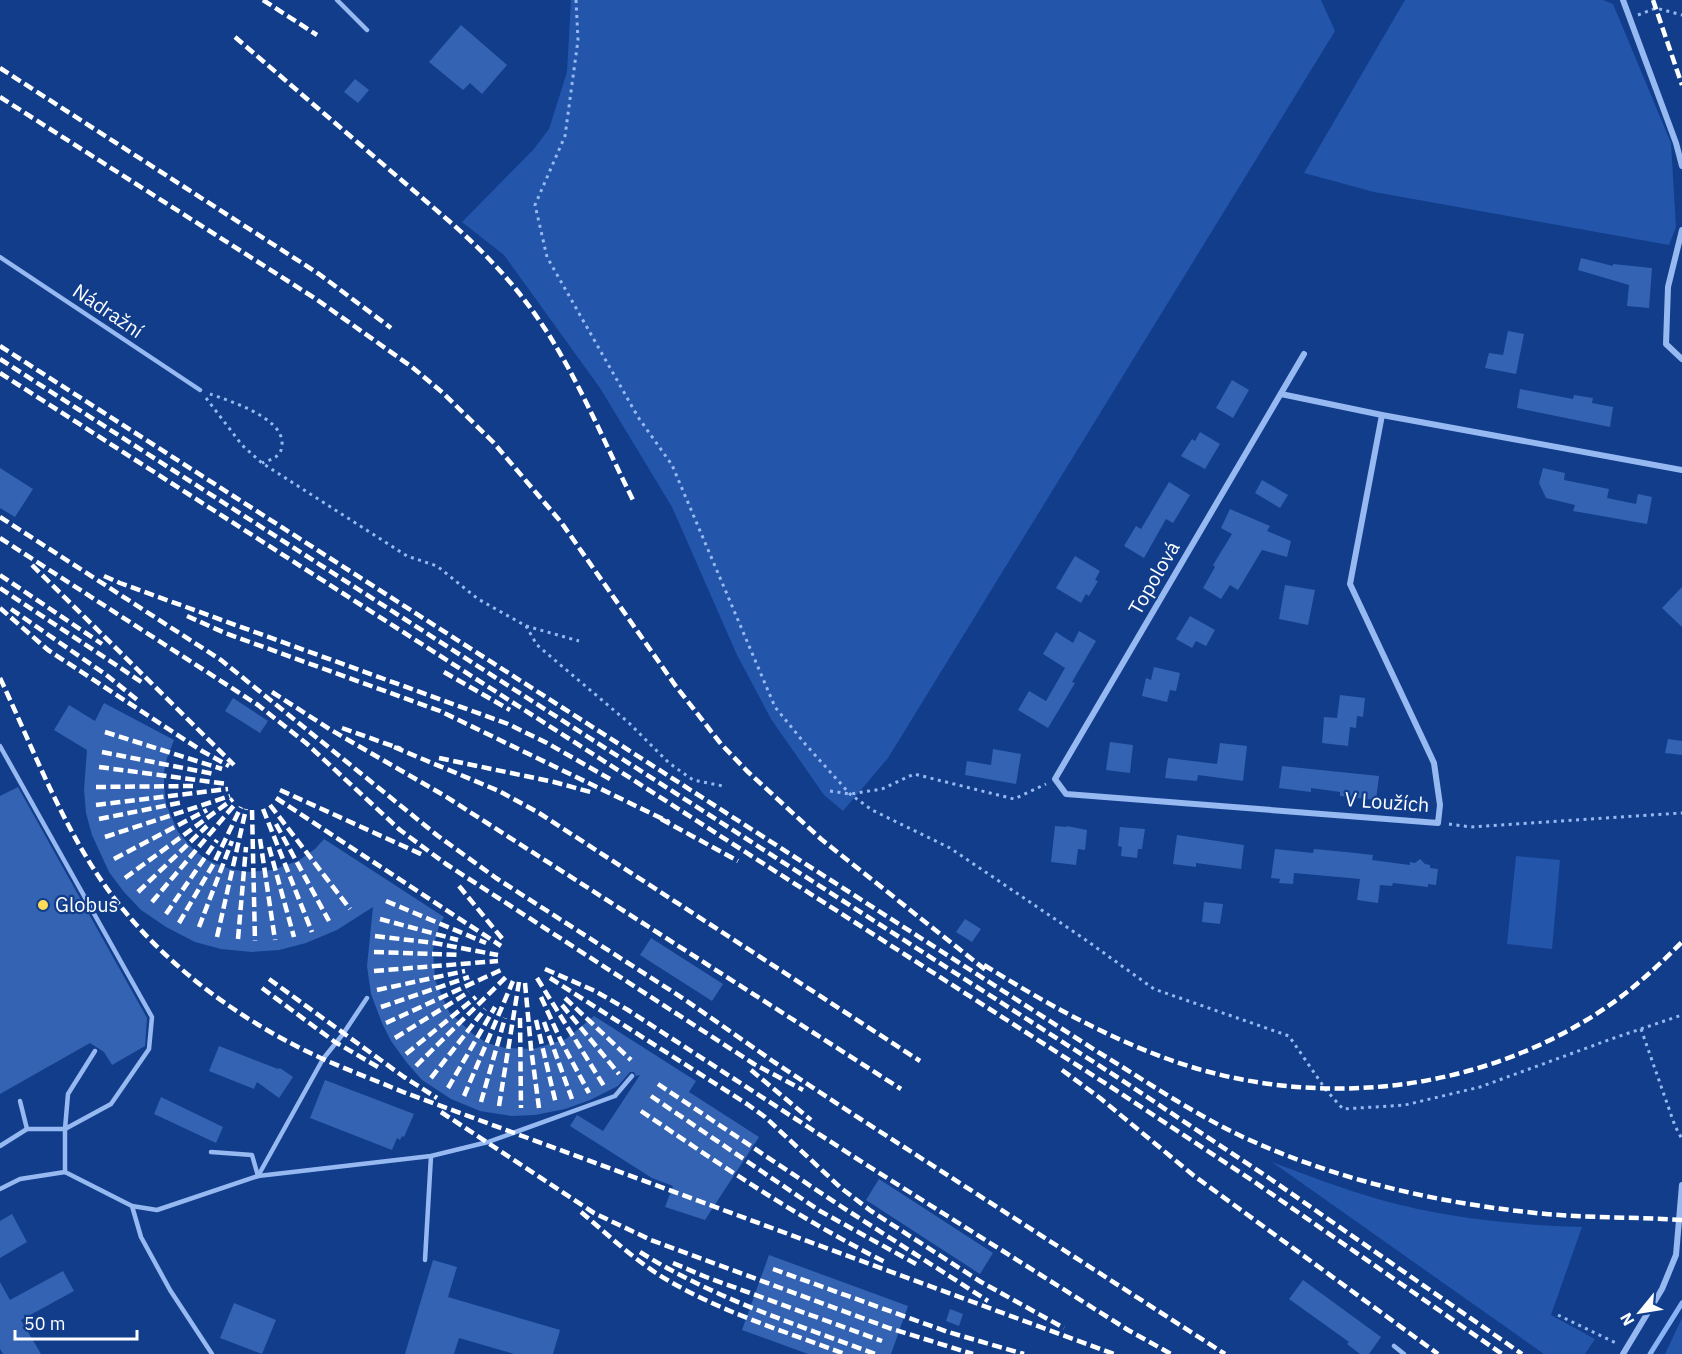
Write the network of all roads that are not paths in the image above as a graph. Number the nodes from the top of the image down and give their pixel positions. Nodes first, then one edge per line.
1 (337, 0) edge
2 (1623, 0) edge
3 (367, 30) dead end
4 (1682, 166) edge
5 (1682, 230) edge
6 (0, 257) edge
7 (1304, 354) dead end
8 (1682, 359) edge
9 (200, 390) road end
10 (1281, 394) junction
11 (1382, 415) junction
12 (1682, 470) edge
13 (0, 746) edge
14 (1055, 779) joint
15 (367, 998) dead end
16 (95, 1051) dead end
17 (632, 1076) dead end
18 (20, 1101) dead end
19 (65, 1129) junction
20 (27, 1130) junction
21 (0, 1146) edge
22 (212, 1152) dead end
23 (431, 1156) junction
24 (65, 1172) junction
25 (258, 1176) junction
26 (1681, 1186) edge
27 (0, 1189) edge
28 (132, 1206) junction
29 (425, 1260) dead end
30 (1394, 1346) dead end
31 (1624, 1351) edge
32 (212, 1354) edge
33 (1404, 1354) edge

1 - 3 lane
2 - 4 street
5 - 8 street
6 - 9 lane, Nádražní
7 - 10 street, Topolová
10 - 11 street
10 - 14 street, Topolová
11 - 12 street
11 - 14 street, V Loužích
13 - 19 lane
15 - 25 lane
16 - 19 lane
17 - 23 lane
18 - 20 lane
19 - 20 lane
19 - 24 lane
20 - 21 lane
22 - 25 lane
23 - 25 lane
23 - 29 lane
24 - 27 lane
24 - 28 lane
25 - 28 lane
26 - 31 street
28 - 32 lane
30 - 33 lane

